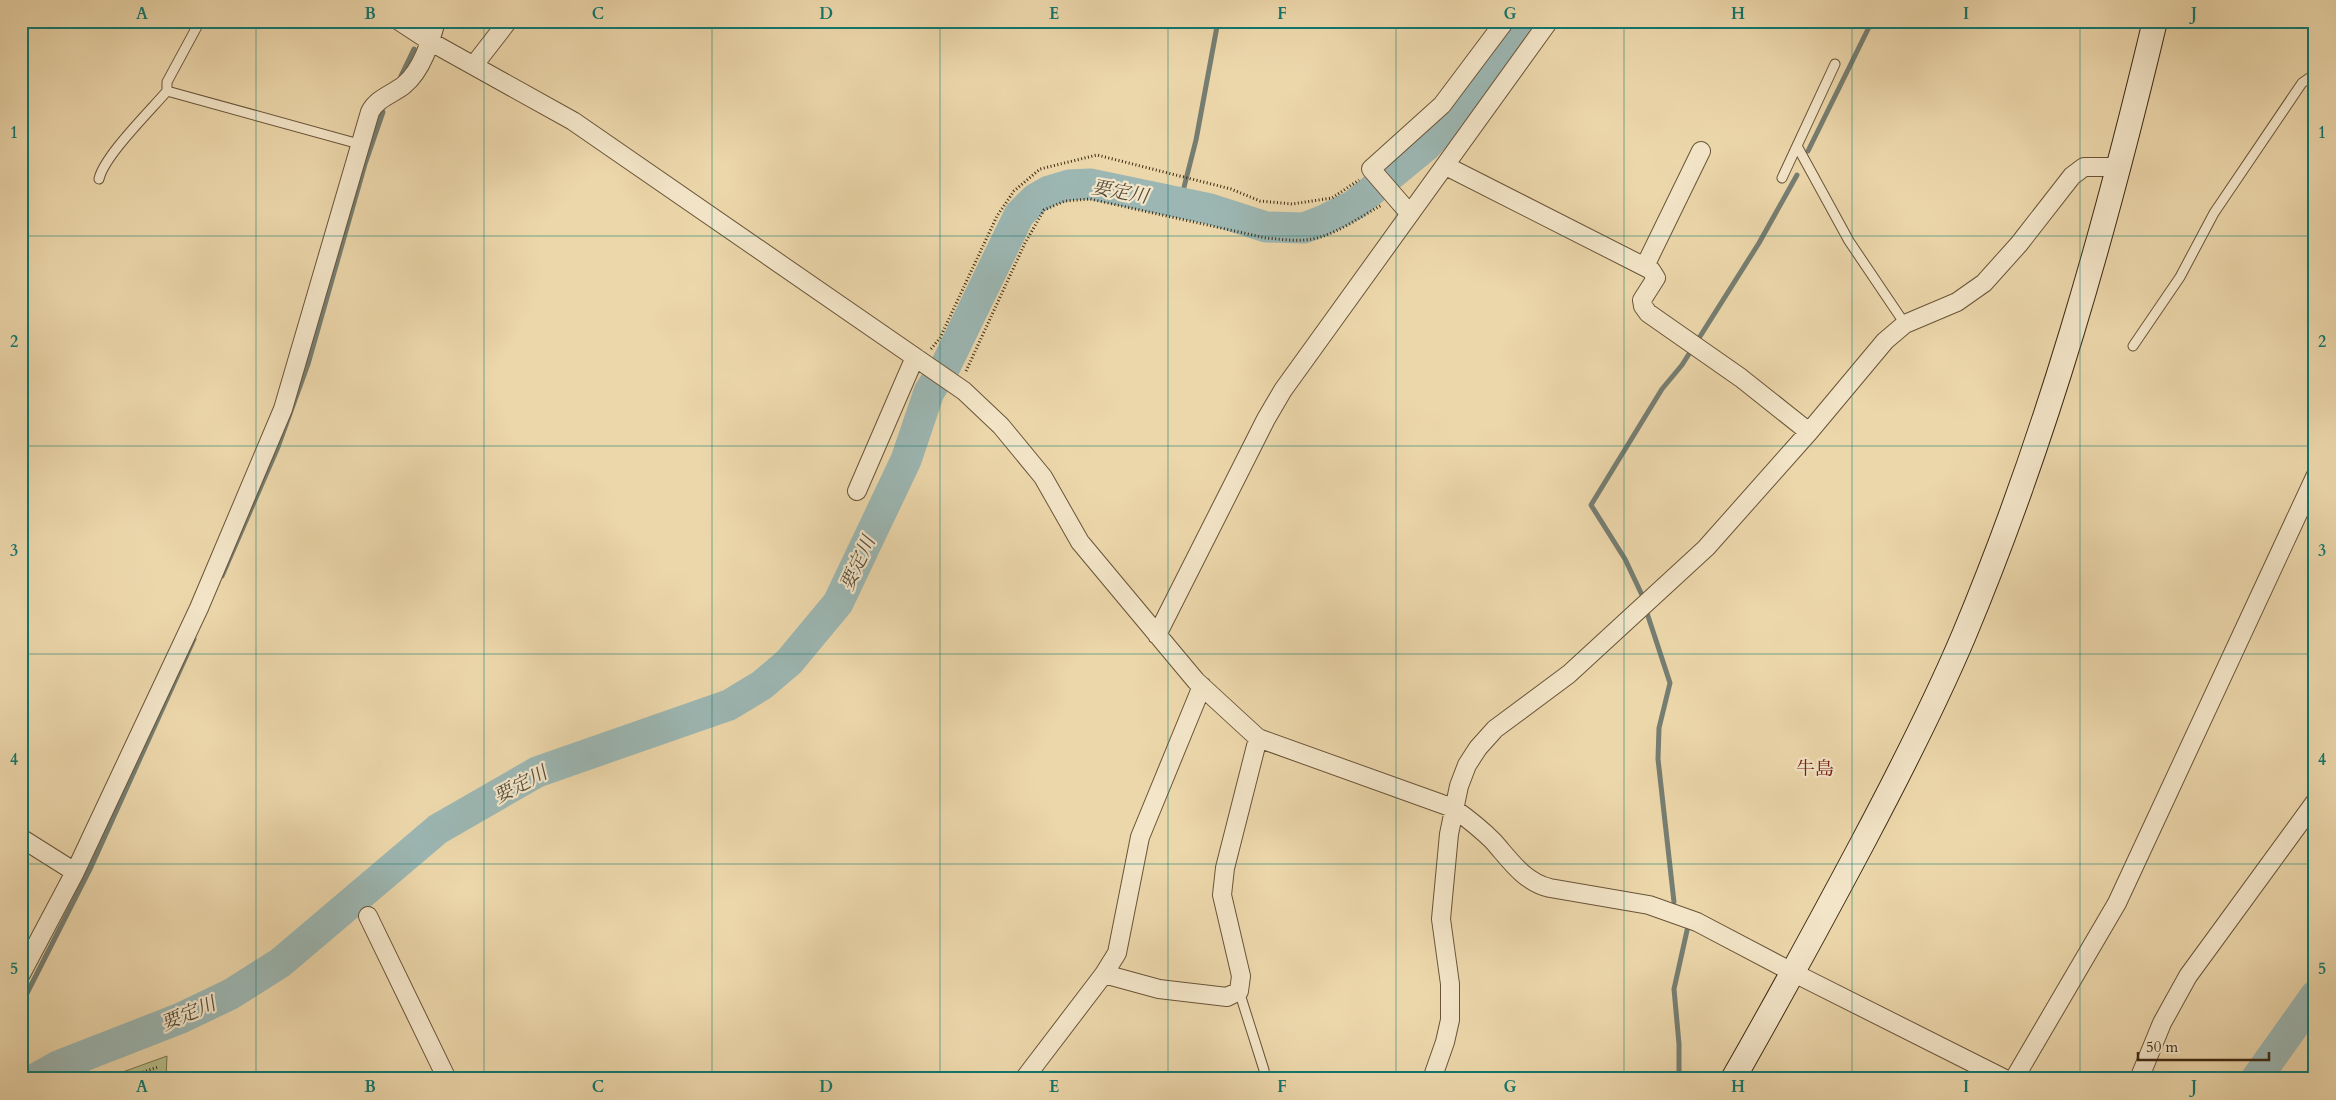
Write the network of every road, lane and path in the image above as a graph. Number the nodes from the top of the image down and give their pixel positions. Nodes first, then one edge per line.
1 (200, 21) edge
2 (399, 21) edge
3 (436, 21) edge
4 (508, 21) edge
5 (1505, 21) edge
6 (1549, 21) edge
7 (2155, 21) edge
8 (431, 42) junction
9 (1835, 64) dead end
10 (474, 65) junction
11 (2315, 74) edge
12 (167, 91) junction
13 (359, 144) junction
14 (1797, 146) junction
15 (1701, 151) dead end
16 (1446, 166) junction
17 (2120, 167) junction
18 (1373, 172) junction
19 (1782, 178) dead end
20 (99, 179) dead end
21 (1393, 195) junction
22 (1410, 214) junction
23 (1645, 266) junction
24 (1905, 324) junction
25 (2133, 346) dead end
26 (921, 361) junction
27 (964, 390) junction
28 (1809, 432) junction
29 (2315, 477) edge
30 (857, 491) dead end
31 (1158, 635) junction
32 (1202, 686) junction
33 (1258, 738) junction
34 (2315, 802) edge
35 (1453, 808) junction
36 (21, 838) edge
37 (75, 872) junction
38 (368, 916) dead end
39 (1794, 973) junction
40 (21, 974) edge
41 (1104, 974) junction
42 (1239, 991) junction
43 (158, 1067) dead end
44 (123, 1079) edge
45 (447, 1079) edge
46 (1024, 1079) edge
47 (1264, 1079) edge
48 (1432, 1079) edge
49 (1733, 1079) edge
50 (2006, 1079) edge
51 (2014, 1079) edge
52 (2139, 1079) edge

1 - 12 lane
2 - 8 street
3 - 8 street
4 - 10 street
5 - 18 street
6 - 16 street
7 - 17 street
8 - 10 street
8 - 13 street
9 - 14 lane
10 - 26 street
11 - 25 lane
12 - 13 lane
12 - 20 lane
13 - 37 street
14 - 19 lane
14 - 24 lane
15 - 23 street
16 - 22 street
16 - 23 street
17 - 24 street
17 - 39 street
18 - 21 street
18 - 26 path
21 - 22 street
21 - 27 path
22 - 31 street
23 - 28 street
24 - 28 street
26 - 27 street
26 - 30 street
27 - 31 street
28 - 35 street
29 - 51 street
31 - 32 street
32 - 33 street
32 - 41 street
33 - 35 street
33 - 42 street
34 - 52 street
35 - 39 street
35 - 48 street
36 - 37 street
37 - 40 street
38 - 45 street
39 - 49 street
39 - 50 street
41 - 42 street
41 - 46 street
42 - 47 lane
43 - 44 path

